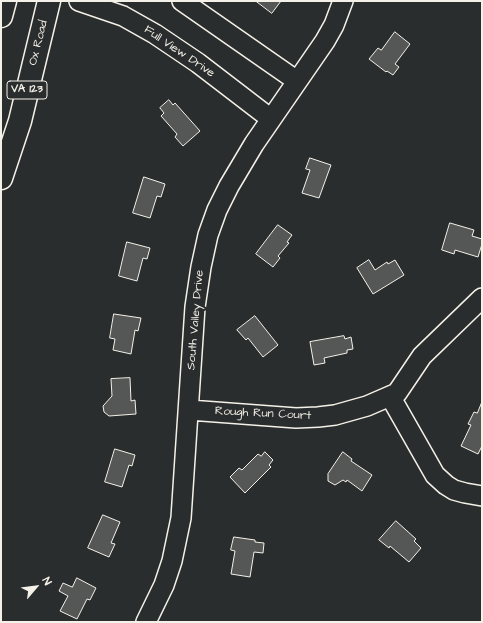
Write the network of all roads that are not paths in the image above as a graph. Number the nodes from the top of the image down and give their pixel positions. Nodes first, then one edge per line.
1 (5, 1) edge
2 (49, 1) edge
3 (79, 1) edge
4 (182, 1) edge
5 (343, 1) edge
6 (1, 16) edge
7 (297, 81) junction
8 (272, 119) junction
9 (1, 178) edge
10 (482, 298) edge
11 (390, 396) junction
12 (189, 410) junction
13 (482, 496) edge
14 (146, 622) edge

1 - 6 highway
2 - 9 highway, Ox Road / VA 123
3 - 8 street, Full View Drive
4 - 7 street
5 - 7 street, South Valley Drive
7 - 8 street, South Valley Drive
8 - 12 street, South Valley Drive
10 - 11 street, Rough Run Court
11 - 12 street, Rough Run Court
11 - 13 street
12 - 14 street, South Valley Drive

